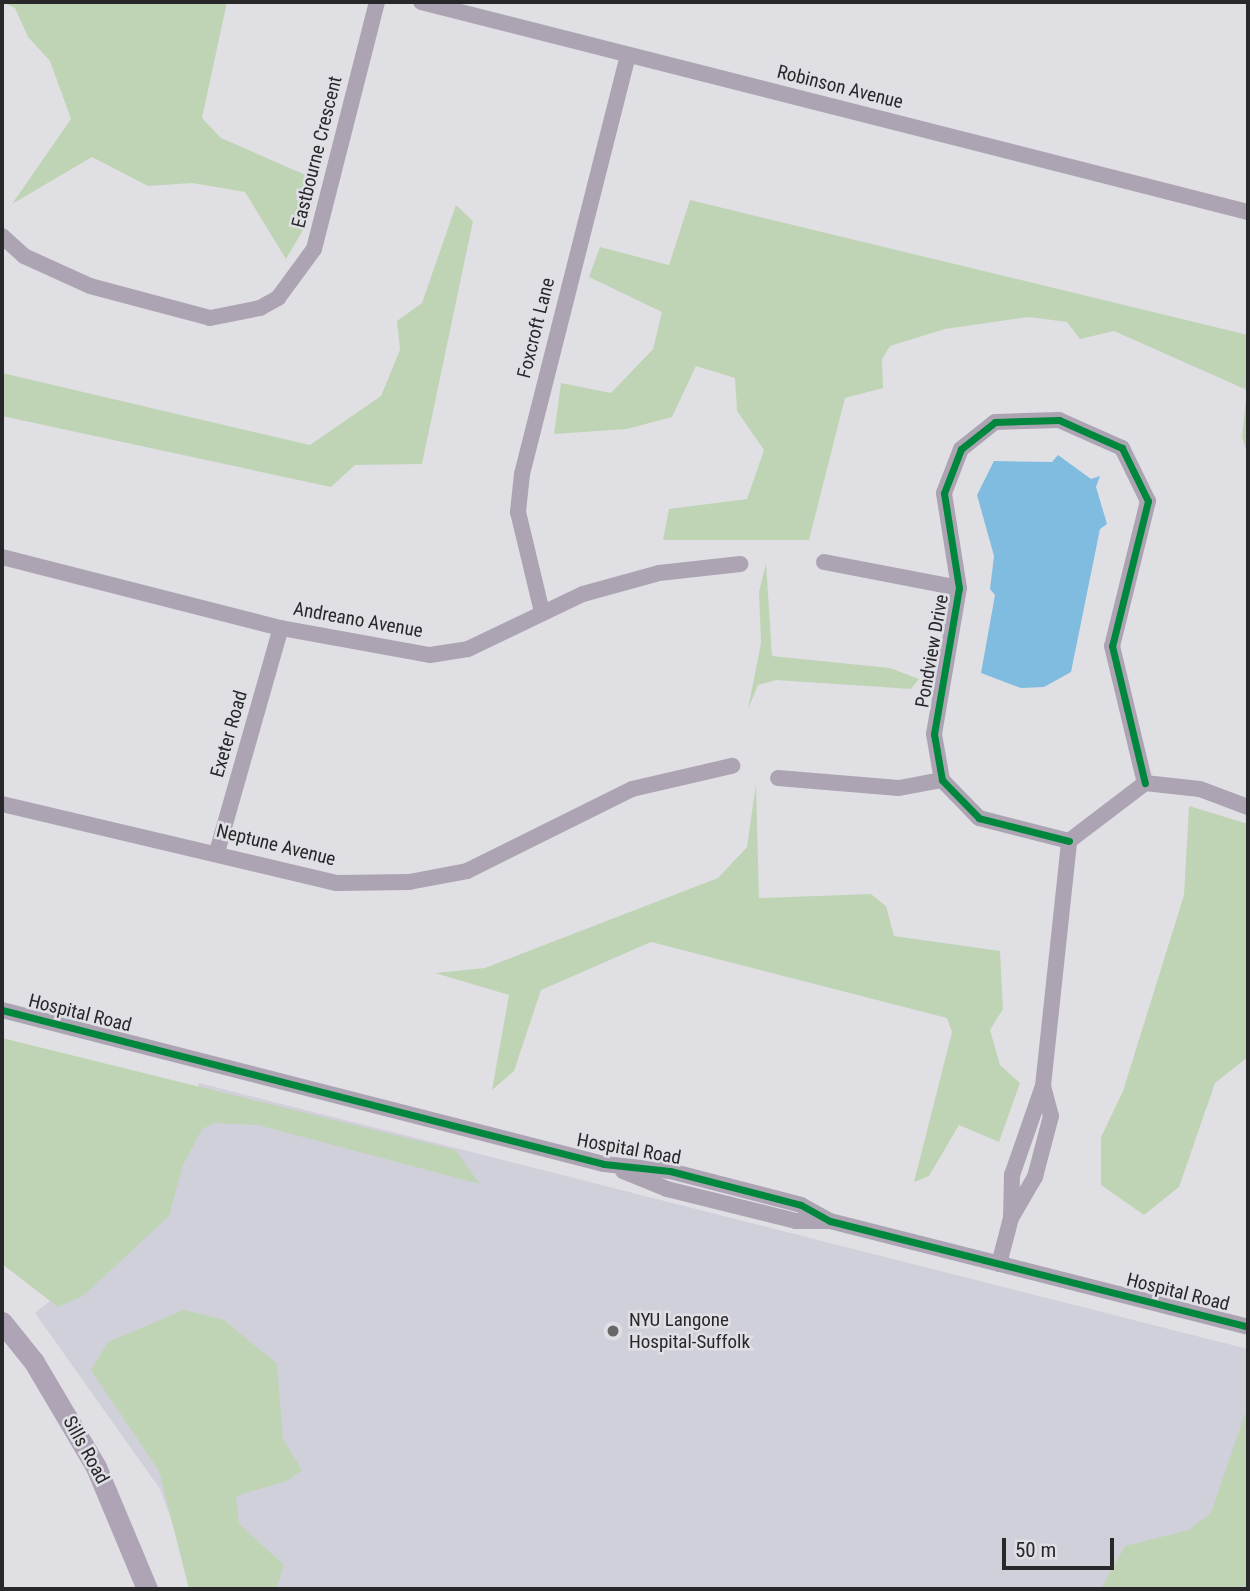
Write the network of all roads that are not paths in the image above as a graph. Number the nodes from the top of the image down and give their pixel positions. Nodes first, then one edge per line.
1 (377, 2) edge
2 (421, 2) edge
3 (628, 55) junction
4 (1248, 212) edge
5 (2, 236) edge
6 (2, 557) edge
7 (824, 562) dead end
8 (741, 564) dead end
9 (959, 588) junction
10 (542, 612) junction
11 (281, 628) junction
12 (732, 766) dead end
13 (778, 778) dead end
14 (942, 780) junction
15 (1145, 783) junction
16 (2, 804) edge
17 (1248, 807) edge
18 (1069, 841) junction
19 (217, 852) junction
20 (2, 1010) edge
21 (1043, 1086) junction
22 (1020, 1145) junction
23 (1042, 1151) junction
24 (1011, 1217) junction
25 (999, 1264) junction
26 (2, 1322) edge
27 (1248, 1326) edge
28 (147, 1589) edge

1 - 5 street, Eastbourne Crescent
2 - 3 street, Robinson Avenue
3 - 4 street, Robinson Avenue
3 - 10 street, Foxcroft Lane
6 - 11 street, Andreano Avenue
7 - 9 street
8 - 10 street, Andreano Avenue
9 - 14 street, Pondview Drive
9 - 15 street, Pondview Drive
10 - 11 street, Andreano Avenue
11 - 19 street, Exeter Road
12 - 19 street, Neptune Avenue
13 - 14 street
14 - 18 street
15 - 17 street
15 - 18 street
16 - 19 street, Neptune Avenue
18 - 21 street
20 - 25 street, Hospital Road
21 - 22 street
21 - 23 street
22 - 23 street
22 - 24 street
23 - 24 street
24 - 25 street
25 - 27 street, Hospital Road
26 - 28 main road, Sills Road

